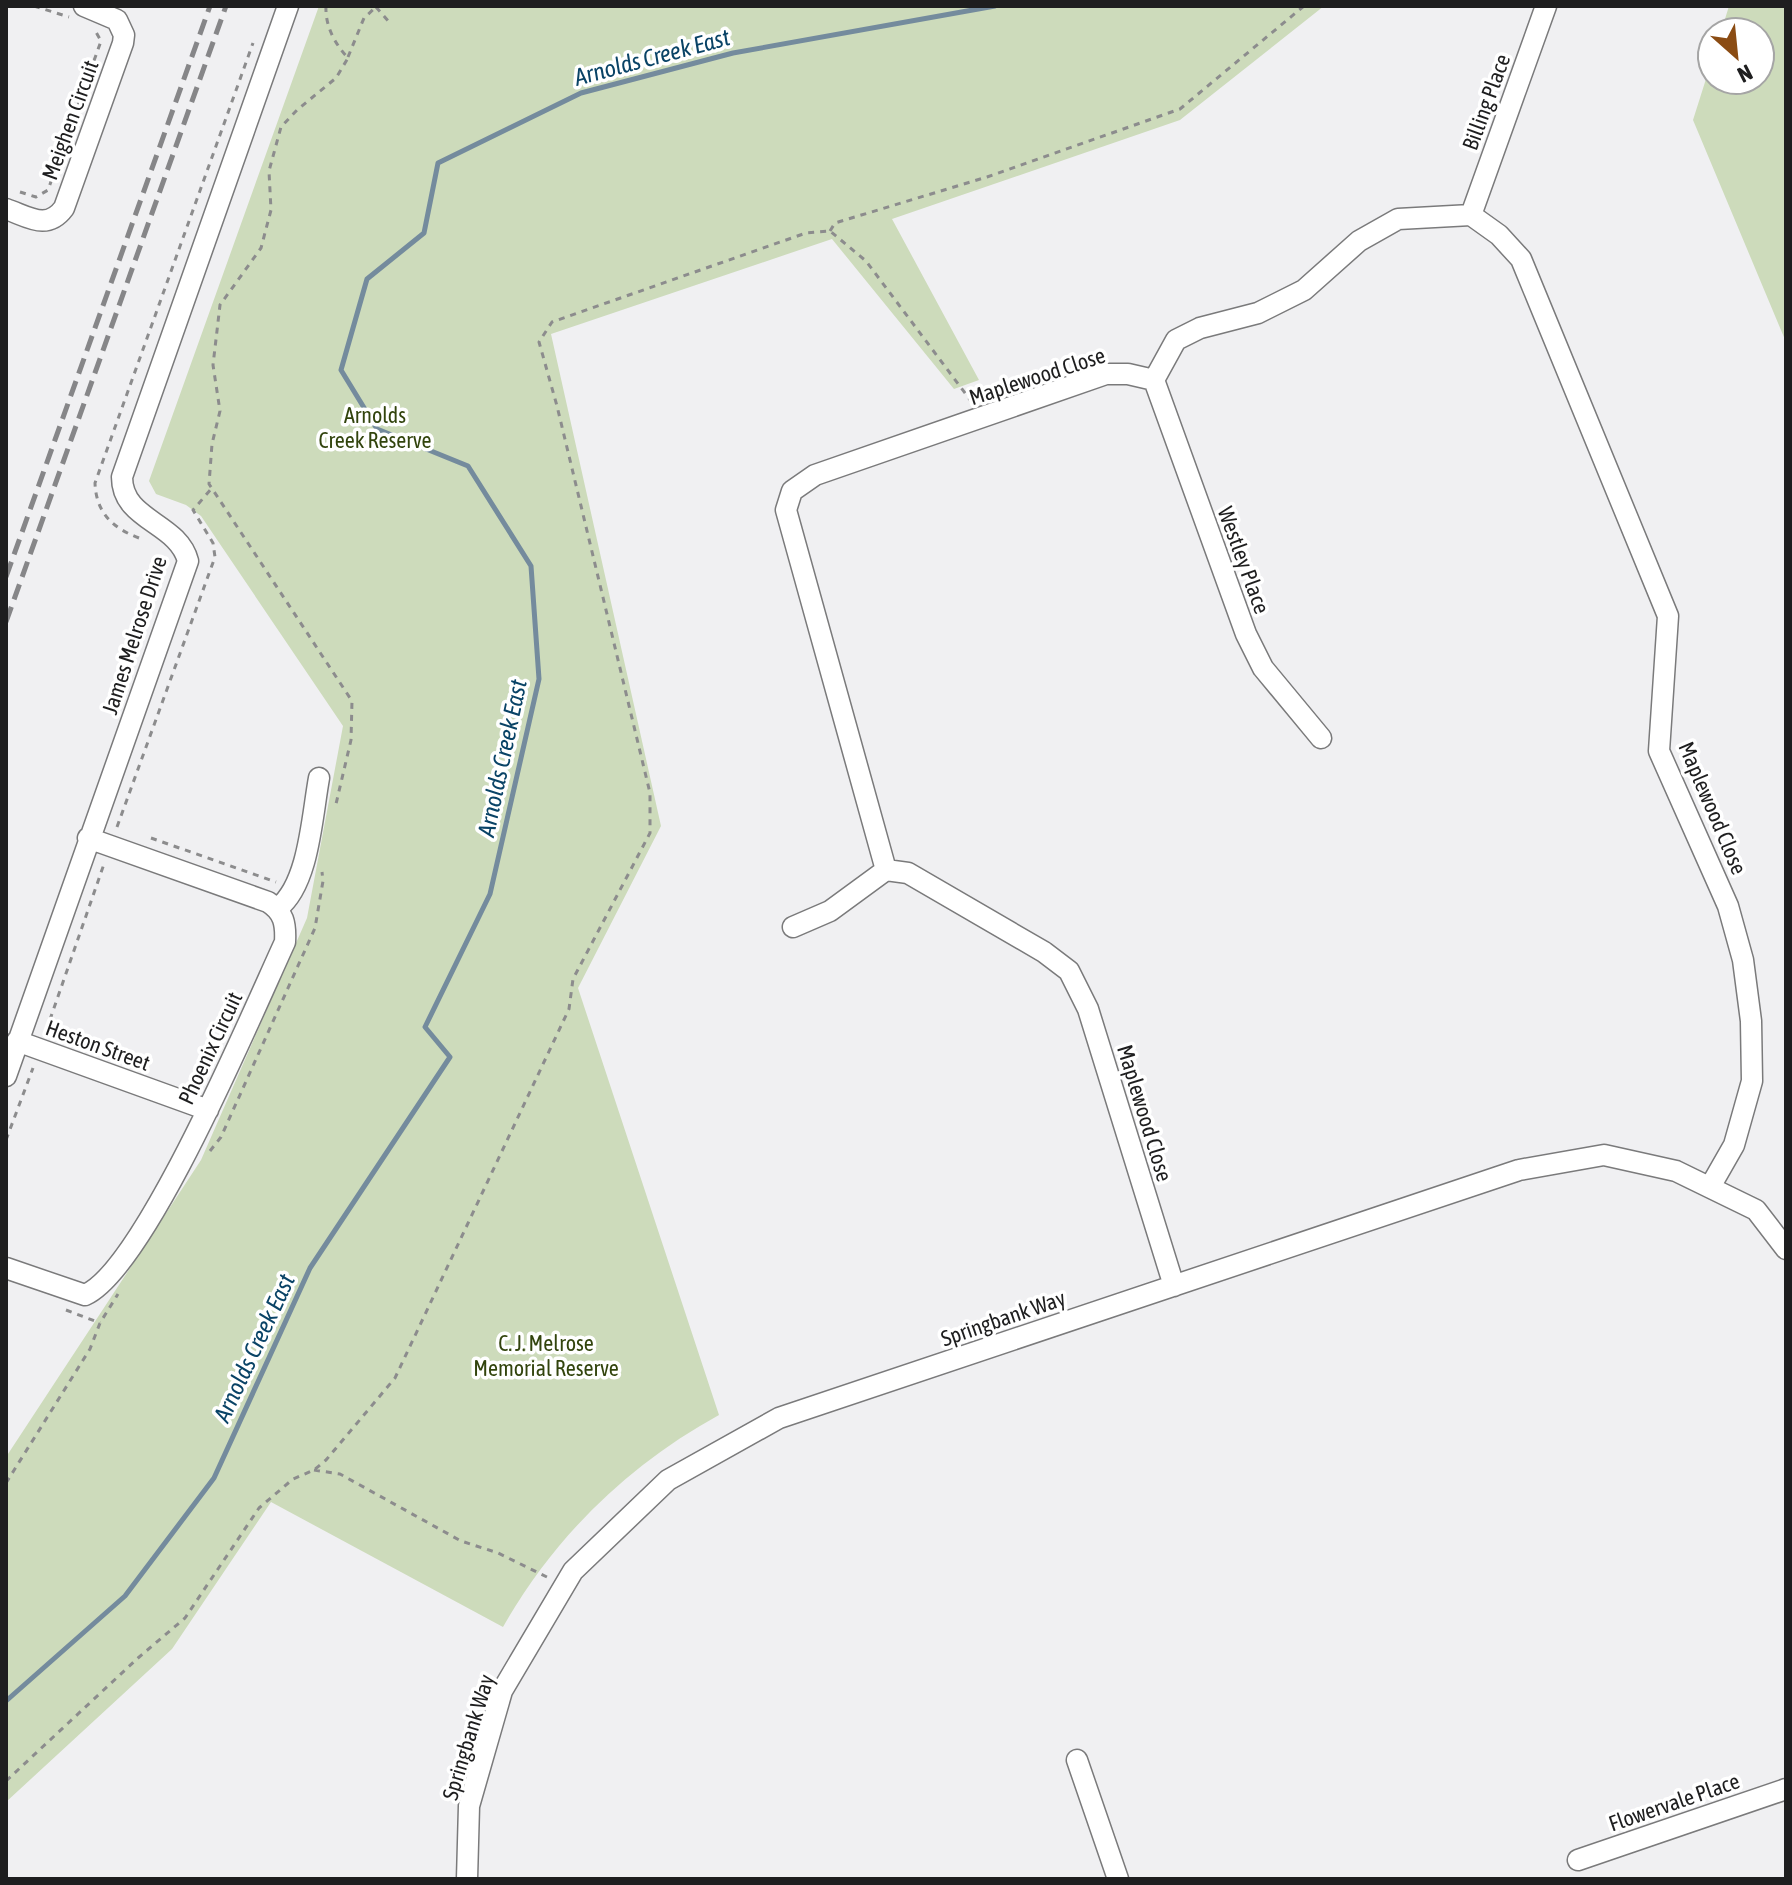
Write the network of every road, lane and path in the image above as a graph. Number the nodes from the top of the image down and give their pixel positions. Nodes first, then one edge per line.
1 (34, 6) edge
2 (288, 6) edge
3 (326, 6) edge
4 (377, 6) edge
5 (1304, 6) edge
6 (1546, 6) edge
7 (79, 12) edge
8 (389, 22) dead end
9 (95, 28) dead end
10 (348, 58) junction
11 (21, 192) dead end
12 (6, 209) edge
13 (1471, 215) junction
14 (830, 231) junction
15 (1154, 380) junction
16 (984, 418) junction
17 (1321, 738) dead end
18 (319, 778) dead end
19 (332, 816) dead end
20 (147, 837) dead end
21 (88, 838) junction
22 (322, 868) dead end
23 (886, 870) junction
24 (295, 889) junction
25 (278, 908) junction
26 (793, 927) dead end
27 (17, 1041) junction
28 (6, 1076) edge
29 (208, 1110) junction
30 (210, 1151) dead end
31 (1710, 1187) junction
32 (1786, 1249) edge
33 (6, 1268) edge
34 (1174, 1286) junction
35 (119, 1292) dead end
36 (314, 1470) junction
37 (6, 1483) edge
38 (539, 1572) dead end
39 (1077, 1760) dead end
40 (6, 1781) edge
41 (1786, 1789) edge
42 (1578, 1860) dead end
43 (467, 1879) edge
44 (1118, 1879) edge

1 - 7 path
2 - 21 street, James Melrose Drive
3 - 10 path
4 - 8 path
4 - 10 path
5 - 14 path
6 - 13 street, Billing Place
7 - 12 street, Meighen Circuit
9 - 11 path
10 - 19 path
13 - 15 street
13 - 31 street, Maplewood Close
14 - 16 path
14 - 36 path
15 - 16 street, Maplewood Close
15 - 17 street, Westley Place
16 - 23 street, Maplewood Close
18 - 24 street
20 - 24 path
21 - 25 street
21 - 27 street, James Melrose Drive
22 - 30 path
23 - 26 street
23 - 34 street, Maplewood Close
24 - 25 street
25 - 29 street, Phoenix Circuit
27 - 28 street, James Melrose Drive
27 - 29 street, Heston Street
29 - 33 street, Phoenix Circuit
31 - 32 street, Springbank Way
31 - 34 street, Springbank Way
34 - 43 street, Springbank Way
35 - 37 path
36 - 38 path
36 - 40 path
39 - 44 street
41 - 42 street, Flowervale Place

